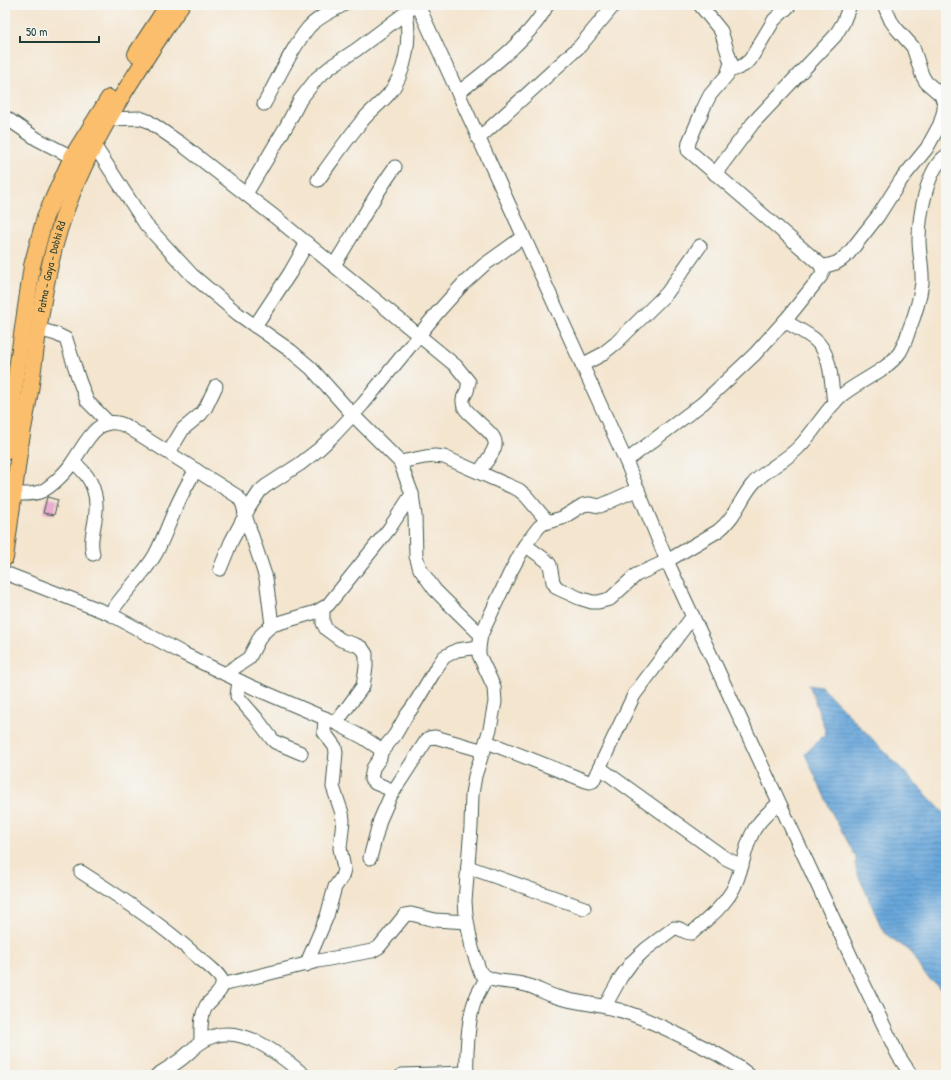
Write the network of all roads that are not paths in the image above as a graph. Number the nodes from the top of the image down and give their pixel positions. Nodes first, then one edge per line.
1 (168, 5) edge
2 (181, 5) edge
3 (343, 5) edge
4 (547, 5) edge
5 (614, 5) edge
6 (700, 5) edge
7 (790, 5) edge
8 (850, 5) edge
9 (884, 5) edge
10 (413, 8) edge
11 (729, 71) junction
12 (458, 93) junction
13 (264, 104) dead end
14 (5, 118) edge
15 (108, 119) junction
16 (478, 139) junction
17 (94, 145) junction
18 (946, 156) edge
19 (72, 157) junction
20 (395, 167) dead end
21 (716, 174) junction
22 (318, 180) dead end
23 (246, 194) junction
24 (523, 237) junction
25 (307, 243) junction
26 (700, 246) dead end
27 (334, 265) junction
28 (822, 267) junction
29 (785, 321) junction
30 (255, 326) junction
31 (38, 329) junction
32 (419, 336) junction
33 (582, 365) junction
34 (216, 386) dead end
35 (834, 403) junction
36 (353, 415) junction
37 (109, 423) junction
38 (5, 452) edge
39 (168, 452) junction
40 (626, 461) junction
41 (73, 462) junction
42 (400, 462) junction
43 (196, 470) junction
44 (479, 472) junction
45 (638, 489) junction
46 (14, 494) junction
47 (412, 494) junction
48 (245, 515) junction
49 (548, 522) junction
50 (525, 545) junction
51 (5, 552) edge
52 (93, 554) dead end
53 (667, 561) junction
54 (220, 569) dead end
55 (5, 573) edge
56 (324, 609) junction
57 (110, 614) junction
58 (693, 616) junction
59 (272, 625) junction
60 (480, 641) junction
61 (225, 674) junction
62 (239, 681) junction
63 (330, 721) junction
64 (485, 746) junction
65 (381, 752) junction
66 (301, 753) dead end
67 (600, 768) junction
68 (394, 791) junction
69 (779, 803) junction
70 (370, 858) dead end
71 (742, 866) junction
72 (468, 867) junction
73 (81, 872) dead end
74 (584, 908) dead end
75 (467, 922) junction
76 (306, 964) junction
77 (486, 977) junction
78 (222, 986) junction
79 (605, 1006) junction
80 (202, 1042) junction
81 (735, 1071) edge
82 (467, 1074) edge
83 (157, 1075) edge
84 (304, 1075) edge
85 (402, 1075) edge
86 (749, 1075) edge
87 (911, 1075) edge

1 - 19 main road, Patna - Gaya - Dobhi Rd
2 - 15 main road, Patna - Gaya - Dobhi Rd
3 - 13 street
4 - 12 street
5 - 16 street
6 - 11 street
7 - 11 street
8 - 21 street
9 - 28 street
10 - 12 street
10 - 22 street
10 - 23 street
11 - 21 street
12 - 16 street
14 - 19 street
15 - 17 main road, Patna - Gaya - Dobhi Rd
15 - 23 street
16 - 24 street
17 - 30 street
17 - 31 main road, Patna - Gaya - Dobhi Rd
18 - 35 street
19 - 38 main road, Patna - Gaya - Dobhi Rd
20 - 27 street
21 - 28 street
23 - 25 street
24 - 32 street
24 - 33 street
25 - 27 street
25 - 30 street
26 - 33 street
27 - 32 street
28 - 29 street
29 - 35 street
29 - 40 street
30 - 36 street
31 - 37 street
31 - 46 main road, Patna - Gaya - Dobhi Rd
32 - 36 street
32 - 44 street
33 - 40 street
34 - 39 street
35 - 53 street
36 - 42 street
36 - 48 street
37 - 39 street
37 - 41 street
39 - 43 street
40 - 45 street
41 - 46 street
41 - 52 street
42 - 44 street
42 - 47 street
43 - 48 street
43 - 57 street
44 - 49 street
45 - 49 street
45 - 53 street
46 - 51 main road, Patna - Gaya - Dobhi Rd
47 - 56 street
47 - 60 street
48 - 54 street
48 - 59 street
49 - 50 street
50 - 53 street
50 - 60 street
53 - 58 street
55 - 57 street
56 - 59 street
56 - 63 street
57 - 61 street
58 - 67 street
58 - 69 street
59 - 61 street
60 - 64 street
60 - 65 street
61 - 62 street
62 - 63 street
62 - 66 street
63 - 65 street
63 - 76 street
64 - 67 street
64 - 68 street
64 - 72 street
65 - 68 street
67 - 71 street
68 - 70 street
69 - 71 street
69 - 87 street
71 - 79 street
72 - 74 street
72 - 75 street
73 - 78 street
75 - 76 street
75 - 77 street
76 - 78 street
77 - 79 street
77 - 82 street
78 - 80 street
79 - 81 street
80 - 83 street
80 - 84 street
81 - 86 street
82 - 85 street

